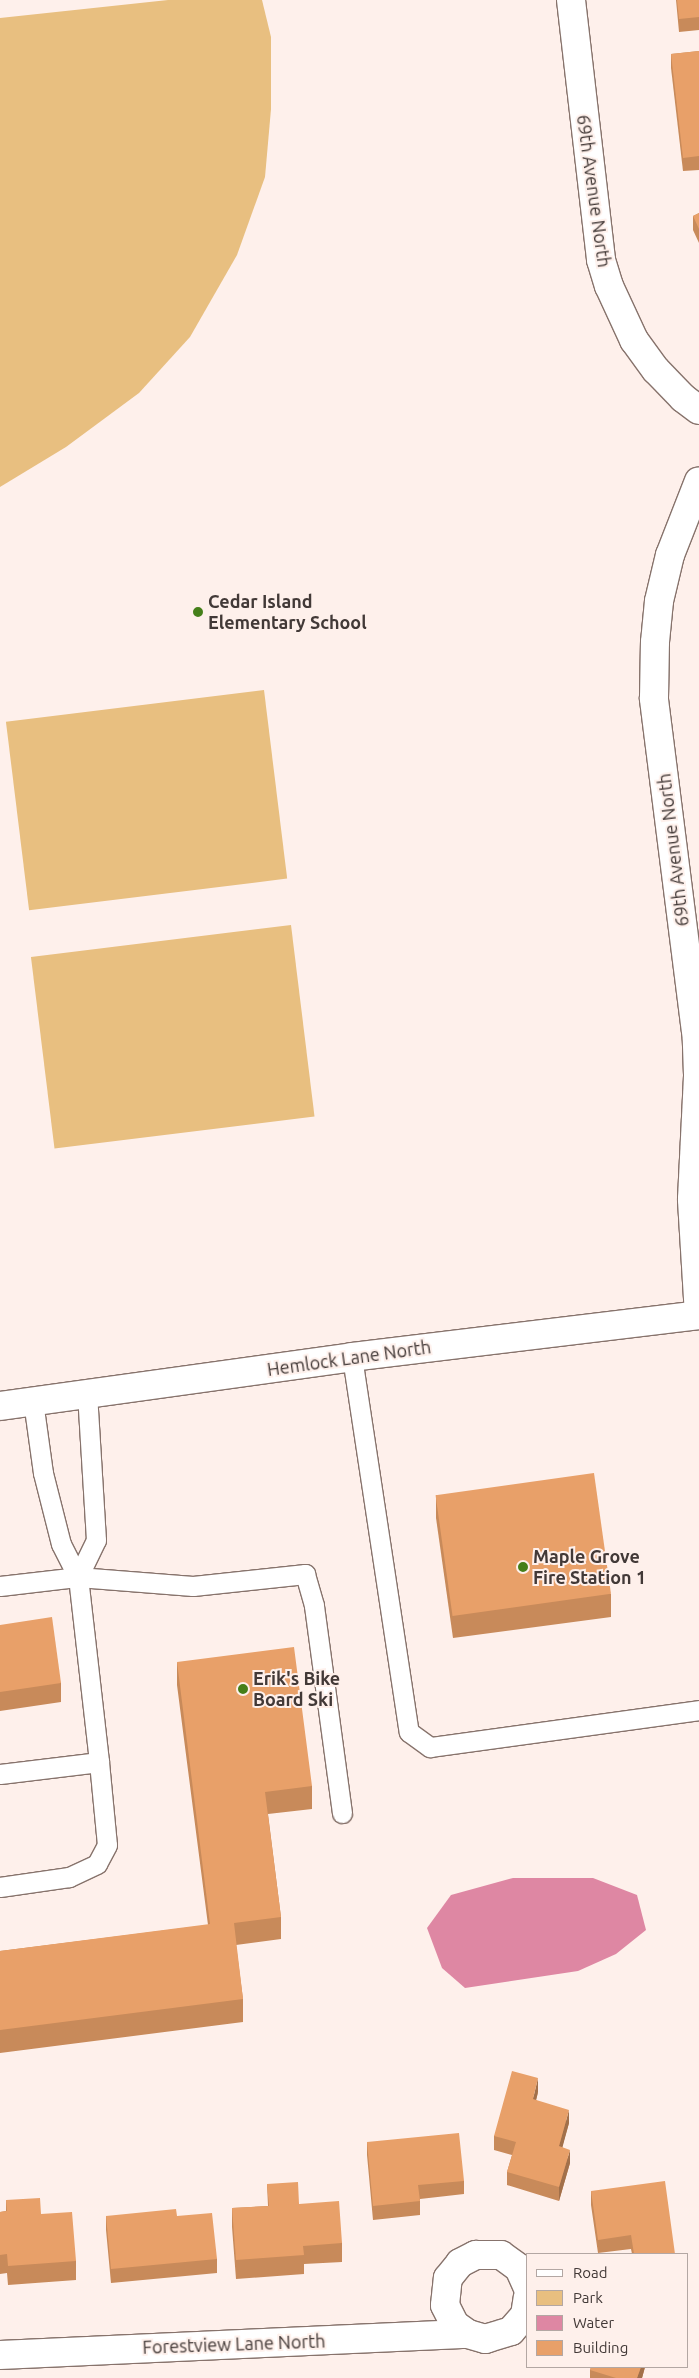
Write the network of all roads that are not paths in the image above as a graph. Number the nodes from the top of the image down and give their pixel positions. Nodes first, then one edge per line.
1 (571, 0) edge
2 (699, 410) edge
3 (699, 481) edge
4 (690, 909) edge
5 (699, 1315) edge
6 (352, 1357) junction
7 (87, 1394) junction
8 (33, 1401) junction
9 (0, 1406) edge
10 (78, 1577) junction
11 (0, 1586) edge
12 (699, 1710) edge
13 (99, 1762) junction
14 (0, 1774) edge
15 (342, 1813) dead end
16 (0, 1887) edge
17 (526, 2284) edge
18 (526, 2309) edge
19 (468, 2334) junction
20 (0, 2354) edge

1 - 2 street, 69th Avenue North
3 - 4 street, 69th Avenue North
4 - 5 street, 69th Avenue North
5 - 6 street, Hemlock Lane North
6 - 7 street, Hemlock Lane North
6 - 12 lane
7 - 8 street, Hemlock Lane North
7 - 10 lane
8 - 9 street, Hemlock Lane North
8 - 10 lane
10 - 11 lane
10 - 13 lane
10 - 15 lane
13 - 14 lane
13 - 16 lane
17 - 19 street
18 - 19 street, Forestview Lane North
19 - 20 street, Forestview Lane North

